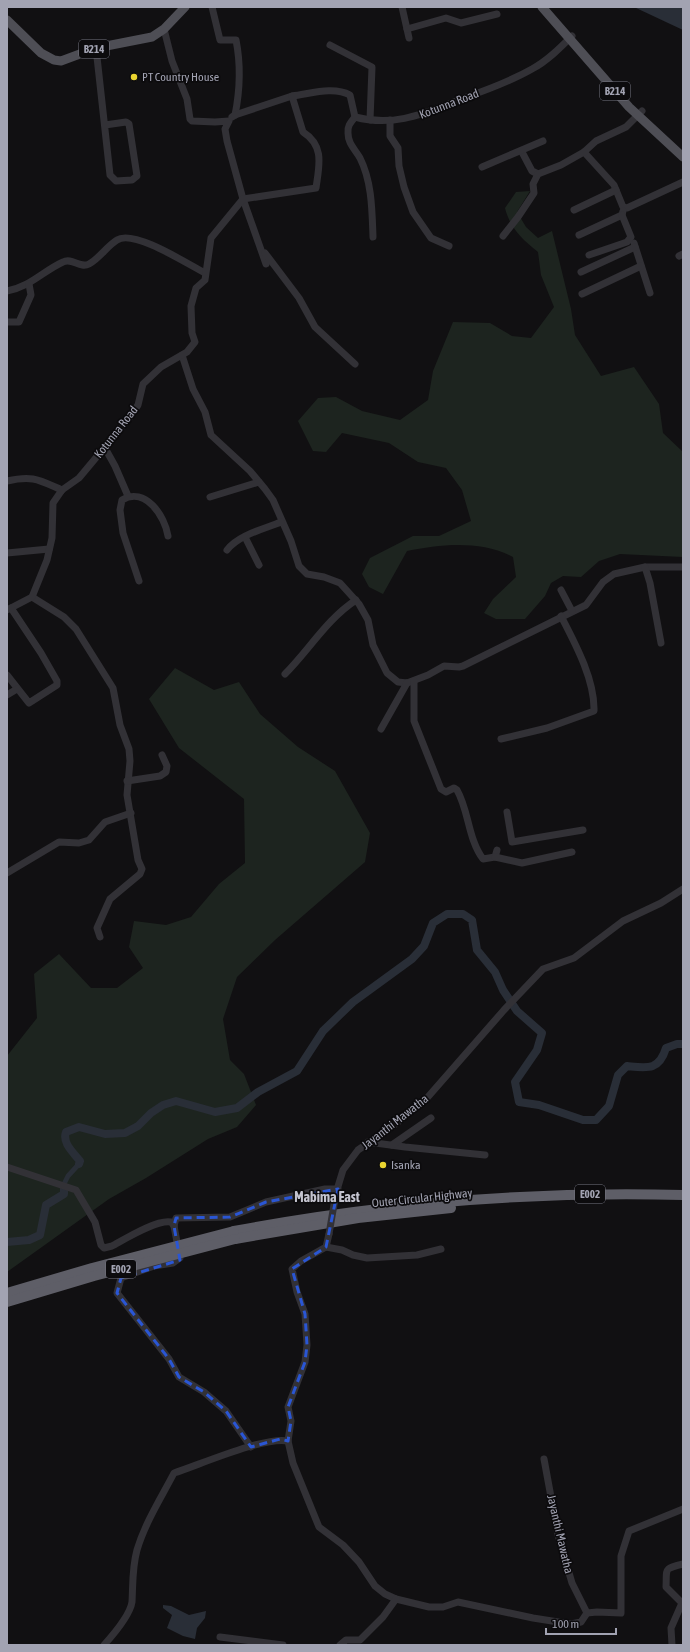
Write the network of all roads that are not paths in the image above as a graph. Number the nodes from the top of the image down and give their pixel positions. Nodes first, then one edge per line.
1 (185, 7) edge
2 (212, 7) edge
3 (402, 7) edge
4 (542, 7) edge
5 (497, 14) dead end
6 (7, 20) edge
7 (164, 29) junction
8 (407, 30) junction
9 (571, 37) junction
10 (409, 38) dead end
11 (330, 45) dead end
12 (96, 48) junction
13 (292, 96) junction
14 (640, 113) junction
15 (235, 115) junction
16 (355, 117) junction
17 (370, 120) junction
18 (390, 120) junction
19 (229, 121) junction
20 (105, 125) junction
21 (543, 142) dead end
22 (683, 148) edge
23 (522, 152) junction
24 (584, 152) junction
25 (683, 156) edge
26 (482, 168) dead end
27 (538, 174) junction
28 (683, 182) edge
29 (616, 190) junction
30 (242, 199) junction
31 (624, 207) junction
32 (574, 210) dead end
33 (622, 215) junction
34 (255, 235) junction
35 (579, 235) dead end
36 (503, 236) dead end
37 (373, 237) dead end
38 (631, 237) junction
39 (449, 246) dead end
40 (635, 247) junction
41 (590, 256) dead end
42 (266, 264) dead end
43 (641, 266) junction
44 (205, 272) junction
45 (581, 272) dead end
46 (29, 284) junction
47 (7, 291) edge
48 (650, 292) dead end
49 (582, 294) dead end
50 (7, 322) edge
51 (182, 355) junction
52 (354, 364) dead end
53 (105, 448) junction
54 (7, 481) edge
55 (259, 482) junction
56 (62, 490) junction
57 (128, 496) junction
58 (210, 496) dead end
59 (281, 522) junction
60 (168, 536) dead end
61 (245, 537) junction
62 (49, 549) junction
63 (227, 550) dead end
64 (7, 553) edge
65 (259, 564) dead end
66 (645, 567) junction
67 (683, 567) edge
68 (139, 581) dead end
69 (561, 590) dead end
70 (32, 597) junction
71 (356, 600) junction
72 (9, 609) edge
73 (572, 611) junction
74 (561, 616) junction
75 (662, 643) dead end
76 (285, 674) dead end
77 (7, 675) edge
78 (410, 682) junction
79 (16, 689) junction
80 (7, 695) edge
81 (381, 729) dead end
82 (501, 739) dead end
83 (162, 755) dead end
84 (127, 781) junction
85 (508, 812) dead end
86 (131, 813) junction
87 (583, 830) dead end
88 (572, 852) dead end
89 (7, 873) edge
90 (683, 889) edge
91 (100, 937) dead end
92 (431, 1118) dead end
93 (368, 1142) junction
94 (392, 1145) junction
95 (485, 1155) dead end
96 (7, 1168) edge
97 (337, 1191) junction
98 (683, 1195) edge
99 (498, 1201) junction
100 (683, 1202) edge
101 (174, 1226) junction
102 (235, 1235) junction
103 (326, 1246) junction
104 (441, 1249) dead end
105 (7, 1293) edge
106 (7, 1302) edge
107 (288, 1441) junction
108 (252, 1447) junction
109 (544, 1459) dead end
110 (683, 1509) edge
111 (683, 1564) edge
112 (396, 1599) junction
113 (683, 1603) edge
114 (587, 1613) junction
115 (220, 1637) dead end
116 (104, 1645) edge
117 (283, 1645) edge
118 (340, 1645) edge
119 (672, 1645) edge

1 - 7 main road, B214
2 - 15 street
3 - 8 street
4 - 9 main road, B214
5 - 8 street
6 - 12 main road, B214
7 - 12 main road, B214
7 - 19 street
8 - 10 street
9 - 14 main road, B214
9 - 18 street, Kotunna Road
11 - 17 street
12 - 20 street
13 - 15 street
13 - 16 street
13 - 30 street
14 - 22 main road, B214
14 - 24 street
14 - 25 main road, B214
15 - 19 street
16 - 17 street, Kotunna Road
16 - 37 street
17 - 18 street, Kotunna Road
18 - 39 street
19 - 30 street
20 - 20 street
21 - 23 street
23 - 26 street
23 - 27 street
24 - 27 street
24 - 29 street
27 - 36 street
28 - 31 street
29 - 31 street
29 - 32 street
30 - 34 street
30 - 44 street, Kotunna Road
31 - 33 street
33 - 35 street
33 - 38 street
34 - 42 street
34 - 52 street
38 - 40 street
38 - 41 street
40 - 43 street
40 - 45 street
43 - 48 street
43 - 49 street
44 - 46 street
44 - 51 street, Kotunna Road
46 - 47 street
46 - 50 street
51 - 53 street, Kotunna Road
51 - 55 street
53 - 56 street, Kotunna Road
53 - 57 street
54 - 56 street
55 - 58 street
55 - 59 street
56 - 62 street, Kotunna Road
57 - 60 street
57 - 68 street
59 - 61 street
59 - 71 street
61 - 63 street
61 - 65 street
62 - 64 street
62 - 70 street, Kotunna Road
66 - 67 street
66 - 73 street
66 - 75 street
69 - 73 street
70 - 72 street
70 - 84 street
71 - 76 street
71 - 78 street
72 - 79 street
73 - 74 street
74 - 78 street
74 - 82 street
77 - 79 street
78 - 81 street
78 - 88 street
79 - 80 street
83 - 84 street
84 - 86 street
85 - 87 street
86 - 89 street
86 - 91 street
90 - 93 street, Jayanthi Mawatha
92 - 94 street
93 - 94 street
93 - 97 street, Jayanthi Mawatha
94 - 95 street
96 - 101 street
97 - 101 street
97 - 103 street, Jayanthi Mawatha, bridge
98 - 99 highway, Outer Circular Highway / E002
99 - 100 highway, Outer Circular Highway / E002
99 - 102 highway, Outer Circular Highway / E002
101 - 108 street
102 - 105 highway, Outer Circular Highway / E002, bridge
102 - 106 highway, Outer Circular Highway / E002, bridge
103 - 104 street
103 - 107 street
107 - 108 street
107 - 112 street
108 - 116 street
109 - 114 street, Jayanthi Mawatha
110 - 114 street
111 - 113 street
112 - 114 street
112 - 118 street
113 - 119 street
115 - 117 street

